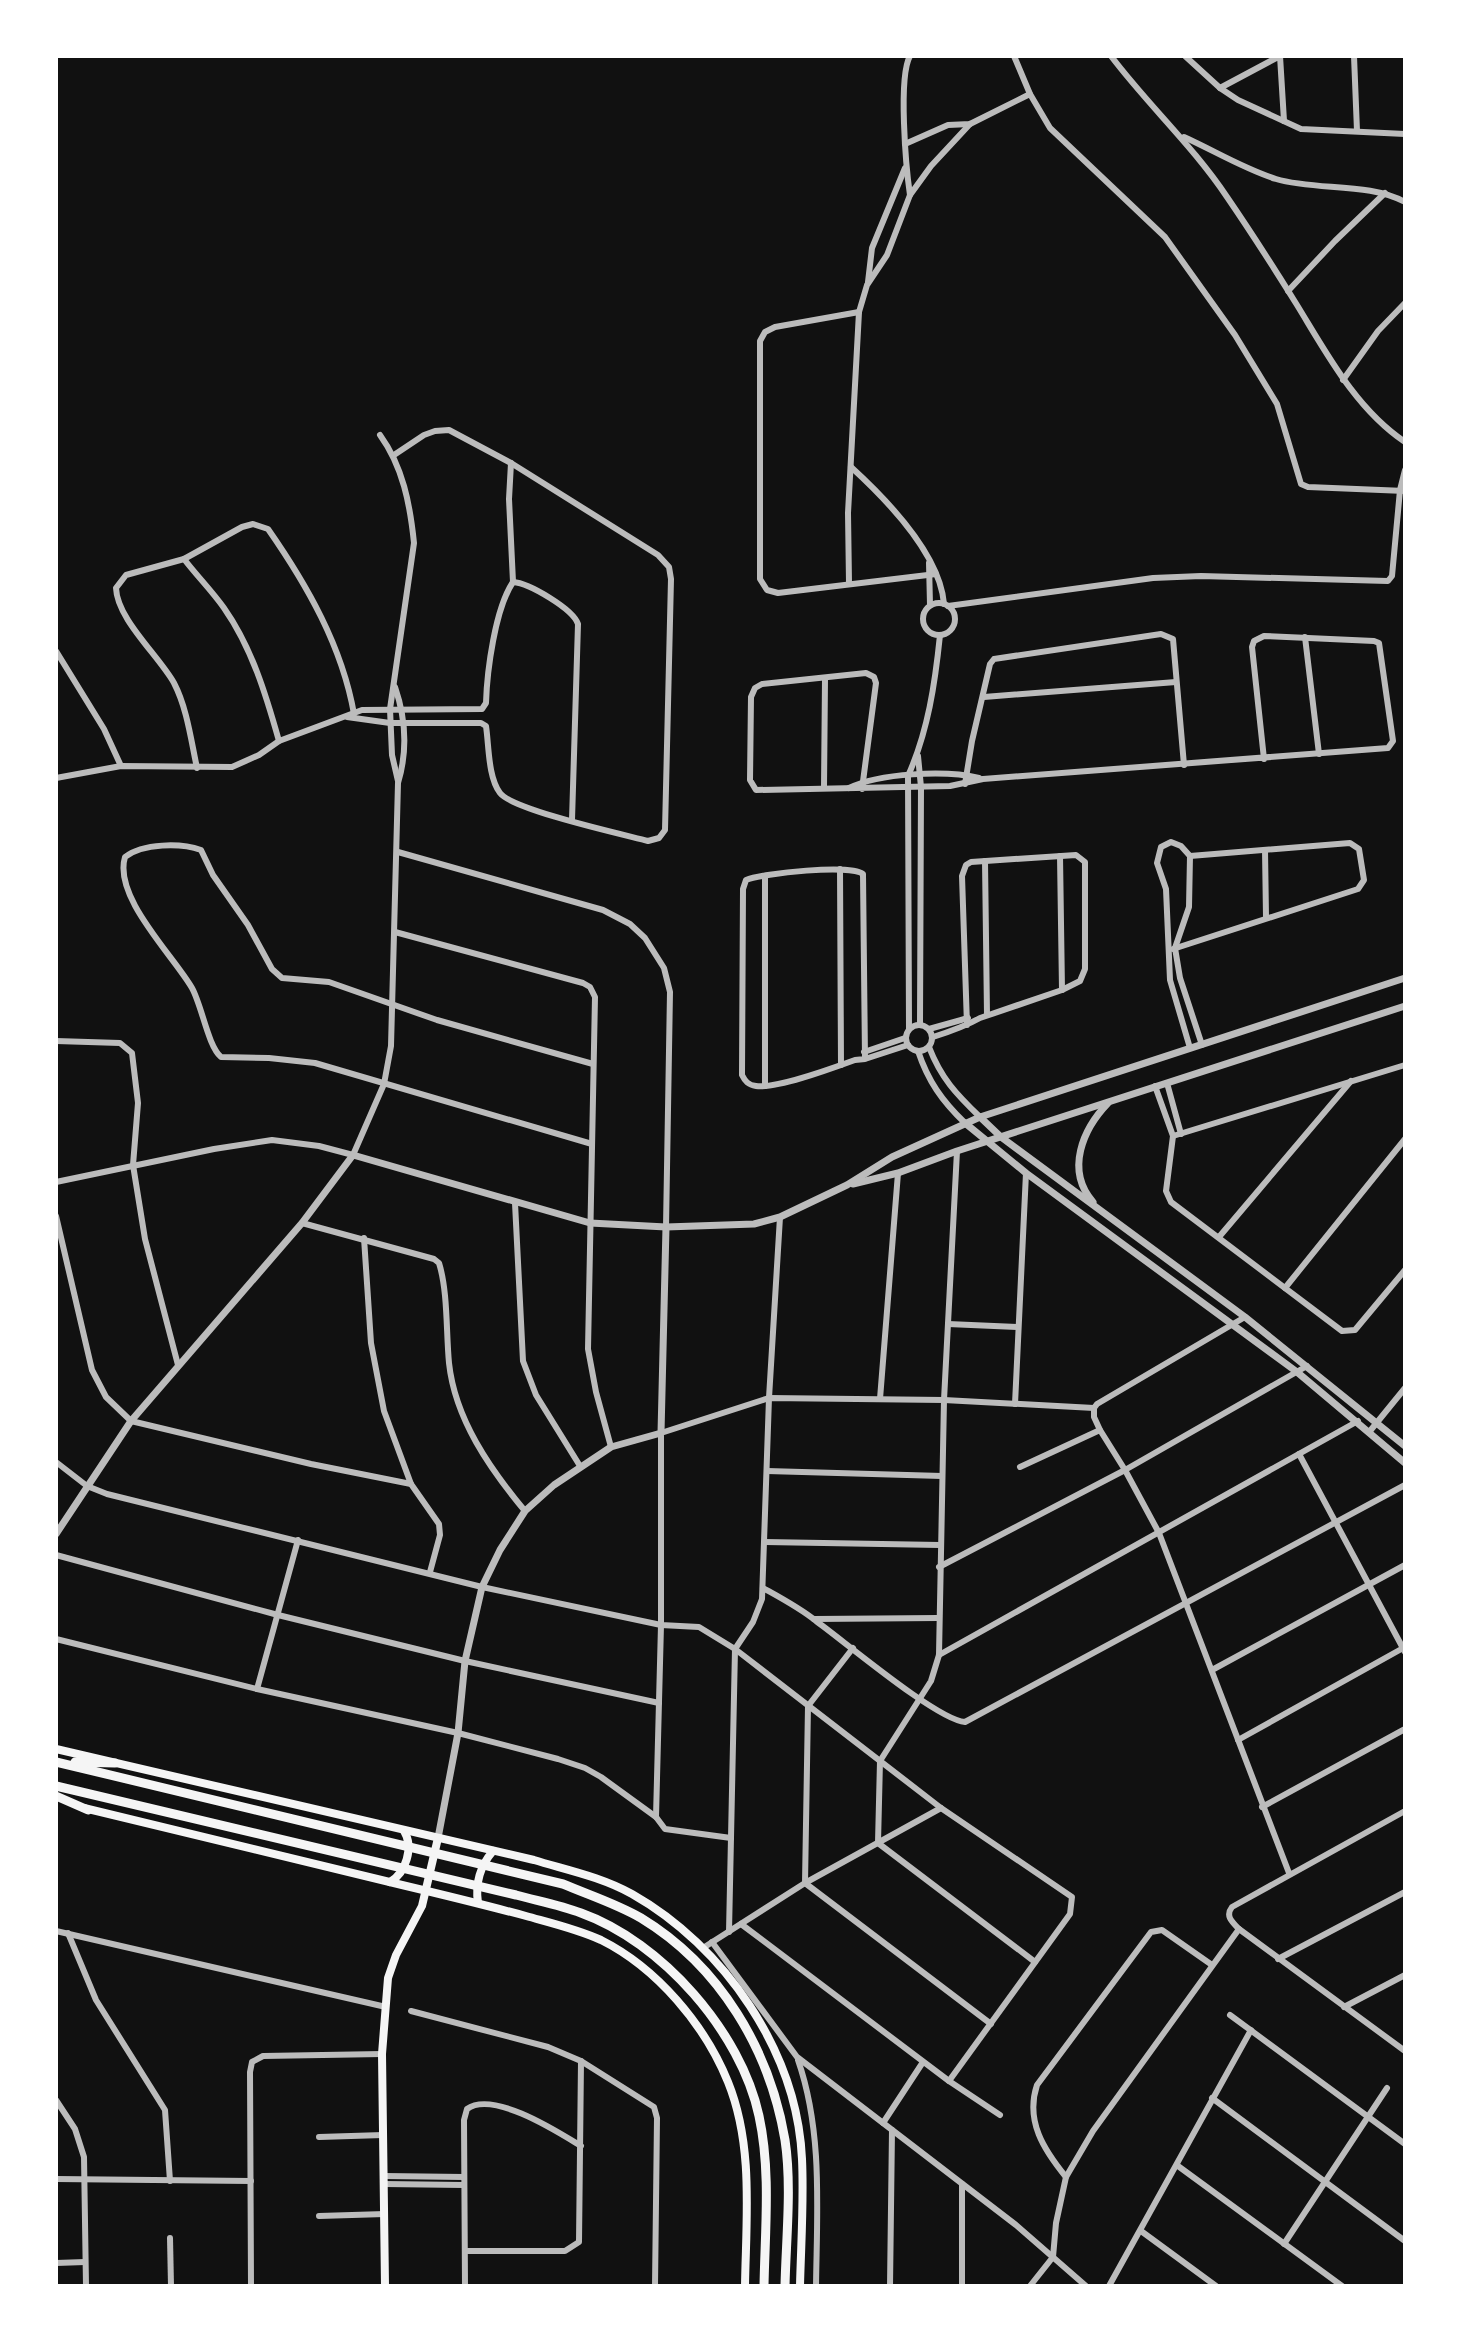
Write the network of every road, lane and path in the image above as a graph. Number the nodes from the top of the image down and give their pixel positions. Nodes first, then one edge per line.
1 (910, 56) edge
2 (1014, 56) edge
3 (1111, 56) edge
4 (1185, 56) edge
5 (1280, 56) edge
6 (1354, 56) edge
7 (1220, 88) junction
8 (1030, 94) junction
9 (1284, 121) junction
10 (970, 124) junction
11 (1357, 131) junction
12 (1405, 134) edge
13 (1181, 136) junction
14 (905, 144) junction
15 (906, 167) junction
16 (1385, 193) junction
17 (910, 195) junction
18 (1405, 202) edge
19 (867, 285) junction
20 (1288, 291) junction
21 (1405, 303) edge
22 (859, 312) junction
23 (1343, 380) junction
24 (380, 435) dead end
25 (1405, 442) edge
26 (394, 455) junction
27 (511, 463) junction
28 (851, 467) junction
29 (1405, 470) edge
30 (1402, 490) edge
31 (184, 559) junction
32 (932, 575) junction
33 (513, 582) junction
34 (849, 583) junction
35 (930, 605) junction
36 (946, 605) junction
37 (940, 635) junction
38 (1305, 637) junction
39 (56, 651) edge
40 (825, 679) junction
41 (1176, 682) junction
42 (395, 687) junction
43 (984, 697) junction
44 (390, 709) junction
45 (403, 709) junction
46 (355, 716) junction
47 (404, 722) junction
48 (390, 723) junction
49 (279, 741) junction
50 (918, 752) junction
51 (1319, 754) junction
52 (1264, 759) junction
53 (1184, 765) junction
54 (121, 766) junction
55 (197, 768) junction
56 (965, 775) junction
57 (908, 776) junction
58 (921, 776) junction
59 (56, 778) edge
60 (983, 779) junction
61 (398, 783) junction
62 (965, 784) junction
63 (862, 785) junction
64 (907, 787) junction
65 (921, 787) junction
66 (824, 788) junction
67 (572, 820) junction
68 (907, 842) junction
69 (921, 842) junction
70 (1265, 850) junction
71 (398, 852) junction
72 (1060, 856) junction
73 (1190, 856) junction
74 (985, 861) junction
75 (840, 869) junction
76 (765, 876) junction
77 (1266, 917) junction
78 (395, 932) junction
79 (1172, 949) junction
80 (1405, 978) edge
81 (1062, 990) junction
82 (392, 1005) junction
83 (1405, 1006) edge
84 (984, 1016) junction
85 (967, 1022) junction
86 (920, 1024) junction
87 (909, 1029) junction
88 (929, 1029) junction
89 (933, 1037) junction
90 (56, 1041) edge
91 (907, 1042) junction
92 (1202, 1045) junction
93 (929, 1047) junction
94 (1190, 1048) junction
95 (918, 1051) junction
96 (864, 1056) junction
97 (593, 1064) junction
98 (841, 1065) junction
99 (1405, 1065) edge
100 (1351, 1081) junction
101 (1167, 1083) junction
102 (384, 1084) junction
103 (765, 1086) junction
104 (1155, 1086) junction
105 (1110, 1102) junction
106 (980, 1117) junction
107 (965, 1123) junction
108 (1177, 1135) junction
109 (1001, 1137) junction
110 (1405, 1139) edge
111 (985, 1142) junction
112 (592, 1144) junction
113 (957, 1151) junction
114 (353, 1155) junction
115 (133, 1165) junction
116 (898, 1173) junction
117 (1026, 1173) junction
118 (56, 1182) edge
119 (847, 1185) junction
120 (515, 1203) junction
121 (1102, 1212) junction
122 (56, 1216) edge
123 (780, 1217) junction
124 (302, 1223) junction
125 (590, 1223) junction
126 (1095, 1223) junction
127 (666, 1227) junction
128 (1219, 1237) junction
129 (364, 1238) junction
130 (1405, 1270) edge
131 (1285, 1288) junction
132 (1245, 1317) junction
133 (1232, 1323) junction
134 (948, 1324) junction
135 (1017, 1327) junction
136 (178, 1365) junction
137 (1307, 1366) junction
138 (1297, 1372) junction
139 (1405, 1388) edge
140 (769, 1398) junction
141 (880, 1399) junction
142 (944, 1400) junction
143 (1015, 1404) junction
144 (1094, 1408) junction
145 (131, 1421) junction
146 (1358, 1421) junction
147 (1377, 1421) junction
148 (1100, 1430) junction
149 (1370, 1431) junction
150 (661, 1433) junction
151 (1405, 1446) edge
152 (611, 1447) junction
153 (1299, 1454) junction
154 (56, 1462) edge
155 (1405, 1463) edge
156 (580, 1466) junction
157 (1020, 1467) dead end
158 (1125, 1470) junction
159 (767, 1471) junction
160 (942, 1476) junction
161 (411, 1484) junction
162 (1405, 1485) edge
163 (87, 1486) junction
164 (525, 1511) junction
165 (1334, 1522) junction
166 (1159, 1533) junction
167 (56, 1534) edge
168 (298, 1540) junction
169 (765, 1542) junction
170 (940, 1545) junction
171 (56, 1555) edge
172 (1405, 1565) edge
173 (939, 1567) junction
174 (430, 1572) junction
175 (1367, 1584) junction
176 (482, 1587) junction
177 (763, 1588) junction
178 (1187, 1601) junction
179 (278, 1615) junction
180 (938, 1618) junction
181 (814, 1619) junction
182 (661, 1625) junction
183 (56, 1639) edge
184 (853, 1648) junction
185 (735, 1649) junction
186 (1404, 1649) edge
187 (939, 1655) junction
188 (465, 1661) junction
189 (1212, 1670) junction
190 (257, 1689) junction
191 (921, 1700) junction
192 (659, 1703) junction
193 (808, 1706) junction
194 (1405, 1729) edge
195 (458, 1733) junction
196 (1238, 1740) junction
197 (56, 1749) edge
198 (880, 1761) junction
199 (56, 1762) edge
200 (115, 1763) junction
201 (56, 1786) edge
202 (56, 1799) edge
203 (1262, 1807) junction
204 (941, 1808) junction
205 (88, 1810) joint
206 (1405, 1811) edge
207 (656, 1817) junction
208 (404, 1831) junction
209 (438, 1838) junction
210 (731, 1838) junction
211 (878, 1843) junction
212 (493, 1851) junction
213 (1289, 1873) junction
214 (390, 1882) junction
215 (805, 1883) junction
216 (426, 1891) junction
217 (1405, 1892) edge
218 (478, 1903) junction
219 (741, 1924) junction
220 (1239, 1929) junction
221 (56, 1931) edge
222 (729, 1932) junction
223 (68, 1933) junction
224 (712, 1942) junction
225 (703, 1948) junction
226 (1278, 1959) junction
227 (1035, 1962) junction
228 (1212, 1965) junction
229 (1405, 1975) edge
230 (386, 2007) junction
231 (1344, 2007) junction
232 (411, 2011) dead end
233 (1230, 2015) dead end
234 (991, 2024) junction
235 (1251, 2030) junction
236 (1405, 2051) edge
237 (382, 2054) junction
238 (797, 2057) junction
239 (581, 2061) junction
240 (923, 2062) junction
241 (949, 2081) junction
242 (1387, 2088) dead end
243 (1212, 2098) junction
244 (56, 2100) edge
245 (1000, 2115) dead end
246 (1368, 2117) junction
247 (883, 2123) junction
248 (892, 2130) junction
249 (383, 2135) junction
250 (319, 2137) dead end
251 (1405, 2144) edge
252 (581, 2146) junction
253 (1178, 2166) junction
254 (1066, 2177) junction
255 (56, 2179) edge
256 (85, 2179) junction
257 (384, 2180) junction
258 (170, 2181) junction
259 (251, 2181) junction
260 (464, 2181) junction
261 (1324, 2182) junction
262 (962, 2184) junction
263 (385, 2214) junction
264 (319, 2216) dead end
265 (1141, 2231) junction
266 (170, 2238) dead end
267 (1405, 2241) edge
268 (1284, 2244) junction
269 (465, 2251) junction
270 (1053, 2257) junction
271 (85, 2262) junction
272 (56, 2263) edge
273 (86, 2286) edge
274 (171, 2286) edge
275 (251, 2286) edge
276 (385, 2286) edge
277 (465, 2286) edge
278 (655, 2286) edge
279 (745, 2286) edge
280 (764, 2286) edge
281 (785, 2286) edge
282 (800, 2286) edge
283 (816, 2286) edge
284 (890, 2286) edge
285 (962, 2286) edge
286 (1030, 2286) edge
287 (1086, 2286) edge
288 (1109, 2286) edge
289 (1216, 2286) edge
290 (1342, 2286) edge

1 - 14 street
2 - 8 street
3 - 13 street
4 - 7 street
5 - 7 street
5 - 9 street
6 - 11 street
7 - 9 street
8 - 10 street
8 - 30 street
9 - 11 street
10 - 14 street
10 - 17 street
11 - 12 street
13 - 16 street
13 - 20 street
14 - 15 street
15 - 17 street
15 - 19 street
16 - 18 street
16 - 20 street
17 - 19 street
19 - 22 street
20 - 23 street
21 - 23 street
22 - 28 street
22 - 34 street
23 - 25 street
24 - 26 street
26 - 27 street
26 - 42 street
27 - 33 street
27 - 67 street
28 - 32 street
28 - 34 street
29 - 30 street
30 - 36 street
31 - 46 street
31 - 49 street
31 - 55 street
32 - 34 street
32 - 35 street
32 - 36 street
33 - 45 street
33 - 67 street
35 - 36 street
35 - 37 street
36 - 37 street
37 - 50 street
38 - 51 street
38 - 51 street
38 - 52 street
39 - 54 street
40 - 63 street
40 - 66 street
40 - 66 street
41 - 43 street
41 - 43 street
41 - 53 street
42 - 44 street
42 - 45 street
43 - 56 street
44 - 45 street
44 - 46 street
44 - 48 street
45 - 47 street
46 - 48 street
46 - 49 street
47 - 48 street
47 - 61 street
47 - 67 street
48 - 61 street
49 - 55 street
50 - 57 street
50 - 58 street
51 - 52 street
52 - 53 street
53 - 60 street
54 - 55 street
54 - 59 street
56 - 58 street
56 - 60 street
56 - 62 street
57 - 58 street
57 - 63 street
57 - 64 street
58 - 65 street
60 - 62 street
61 - 71 street
62 - 65 street
63 - 64 street
63 - 66 street
64 - 65 street
64 - 68 street
65 - 69 street
68 - 69 street
68 - 87 street
69 - 86 street
70 - 73 street
70 - 77 street
70 - 77 street
71 - 78 street
71 - 127 street
72 - 74 street
72 - 81 street
72 - 81 street
73 - 79 street
73 - 79 street
74 - 84 street
74 - 85 street
75 - 76 street
75 - 96 street
75 - 98 street
76 - 103 street
76 - 103 street
77 - 79 street
78 - 82 street
78 - 97 street
79 - 92 street
79 - 94 street
80 - 92 street
81 - 84 street
82 - 97 street
82 - 102 street
82 - 102 street
83 - 101 street
84 - 85 street
85 - 88 street
85 - 89 street
86 - 87 street
86 - 88 street
87 - 91 street
88 - 89 street
89 - 93 street
90 - 115 street
91 - 95 street
91 - 96 street
92 - 94 street
93 - 95 street
93 - 106 street
94 - 106 street
95 - 107 street
96 - 98 street
97 - 112 street
98 - 103 street
99 - 100 street
100 - 108 street
100 - 128 street
101 - 104 street
101 - 108 street
102 - 112 street
102 - 114 street
104 - 105 street
104 - 108 street
105 - 109 street
105 - 121 street
106 - 107 street
106 - 109 street
107 - 111 street
107 - 119 street
108 - 128 street
109 - 111 street
109 - 121 street
110 - 131 street
111 - 113 street
111 - 117 street
112 - 125 street
113 - 116 street
113 - 134 street
114 - 115 street
114 - 120 street
114 - 124 street
115 - 118 street
115 - 136 street
116 - 119 street
116 - 141 street
117 - 126 street
117 - 135 street
119 - 123 street
120 - 125 street
120 - 156 street
121 - 126 street
121 - 132 street
122 - 145 street
123 - 127 street
123 - 140 street
124 - 129 street
124 - 136 street
125 - 127 street
125 - 152 street
126 - 133 street
127 - 150 street
128 - 131 street
129 - 161 street
129 - 164 street
130 - 131 street
132 - 133 street
132 - 137 street
133 - 138 street
133 - 144 street
134 - 135 street
134 - 142 street
135 - 143 street
136 - 145 street
137 - 138 street
137 - 147 street
138 - 146 street
138 - 158 street
139 - 147 street
140 - 141 street
140 - 150 street
140 - 159 street
141 - 142 street
142 - 143 street
142 - 160 street
143 - 144 street
144 - 148 street
145 - 161 street
145 - 163 street
146 - 149 street
146 - 153 street
147 - 149 street
147 - 151 street
148 - 157 street
148 - 158 street
149 - 155 street
150 - 152 street
150 - 182 street
152 - 156 street
153 - 165 street
153 - 166 street
154 - 163 street
156 - 164 street
158 - 166 street
158 - 173 street
159 - 160 street
159 - 169 street
160 - 170 street
161 - 174 street
162 - 165 street
163 - 167 street
163 - 168 street
164 - 176 street
165 - 175 street
165 - 178 street
166 - 178 street
166 - 187 street
168 - 174 street
168 - 179 street
169 - 170 street
169 - 177 street
170 - 173 street
171 - 179 street
172 - 175 street
173 - 180 street
174 - 176 street
175 - 186 street
175 - 189 street
176 - 182 street
176 - 188 street
177 - 181 street
177 - 185 street
178 - 189 street
178 - 191 street
179 - 188 street
179 - 190 street
180 - 181 street
180 - 187 street
181 - 184 street
182 - 185 street
182 - 192 street
183 - 190 street
184 - 191 street
184 - 193 street
185 - 193 street
185 - 210 street
186 - 196 street
187 - 191 street
188 - 192 street
188 - 195 street
189 - 196 street
190 - 195 street
191 - 198 street
192 - 207 street
193 - 198 street
193 - 215 street
194 - 203 street
195 - 207 street
195 - 209 street
196 - 203 street
197 - 200 main road
198 - 204 street
198 - 211 street
199 - 200 highway
199 - 281 highway
200 - 208 main road
201 - 280 highway
202 - 205 highway
203 - 213 street
204 - 211 street
204 - 227 street
205 - 214 main road
206 - 213 street
207 - 210 street
208 - 209 main road
208 - 214 main road
209 - 212 main road
209 - 216 main road
210 - 222 street
211 - 215 street
211 - 227 street
212 - 218 main road
212 - 225 main road
213 - 220 street
214 - 216 main road
215 - 219 street
215 - 234 street
216 - 218 main road
216 - 230 main road
217 - 226 street
218 - 279 main road
219 - 222 street
219 - 240 street
220 - 226 street
220 - 228 street
221 - 223 street
222 - 224 street
223 - 230 street
223 - 258 street
224 - 225 street
224 - 238 street
225 - 282 main road
226 - 231 street
227 - 234 street
228 - 254 street
228 - 254 street
229 - 231 street
230 - 237 main road
231 - 236 street
232 - 239 street
233 - 235 street
234 - 241 street
235 - 243 street
235 - 246 street
237 - 249 main road
237 - 259 street
238 - 247 street
238 - 283 street
239 - 252 street
239 - 278 street
240 - 241 street
240 - 247 street
241 - 245 street
242 - 246 street
243 - 253 street
243 - 261 street
244 - 256 street
246 - 251 street
246 - 261 street
247 - 248 street
248 - 262 street
248 - 284 street
249 - 250 street
249 - 257 main road
252 - 260 street
252 - 269 street
253 - 265 street
253 - 268 street
254 - 270 street
255 - 256 street
256 - 258 street
256 - 271 street
257 - 260 street
257 - 263 main road
258 - 259 street
259 - 275 street
260 - 269 street
261 - 267 street
261 - 268 street
262 - 270 street
262 - 285 street
263 - 264 street
263 - 276 main road
265 - 288 street
265 - 289 street
266 - 274 street
268 - 290 street
269 - 277 street
270 - 286 street
270 - 287 street
271 - 272 street
271 - 273 street

